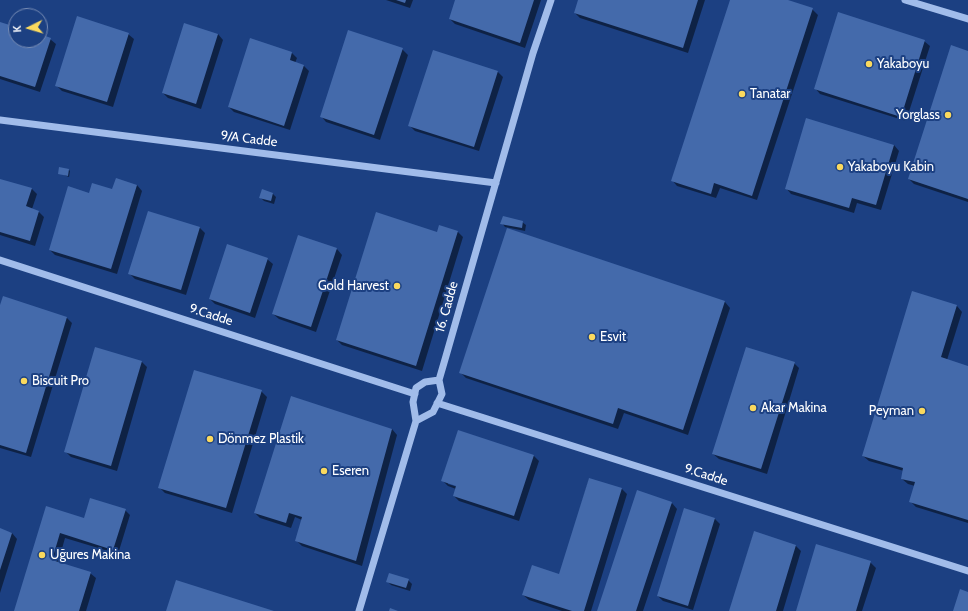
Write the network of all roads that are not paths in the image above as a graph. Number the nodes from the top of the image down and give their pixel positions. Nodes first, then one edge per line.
1 (551, 0) edge
2 (905, 0) edge
3 (968, 19) edge
4 (0, 120) edge
5 (496, 183) junction
6 (0, 260) edge
7 (439, 380) junction
8 (415, 394) junction
9 (437, 403) junction
10 (416, 421) junction
11 (968, 571) edge
12 (359, 611) edge

1 - 5 street, 16. Cadde
2 - 3 street
4 - 5 street, 9/A Cadde
5 - 7 street, 16. Cadde
6 - 8 street, 9.Cadde
7 - 8 street
7 - 9 street, 16. Cadde
8 - 10 street
9 - 10 street
9 - 11 street, 9.Cadde
10 - 12 street

